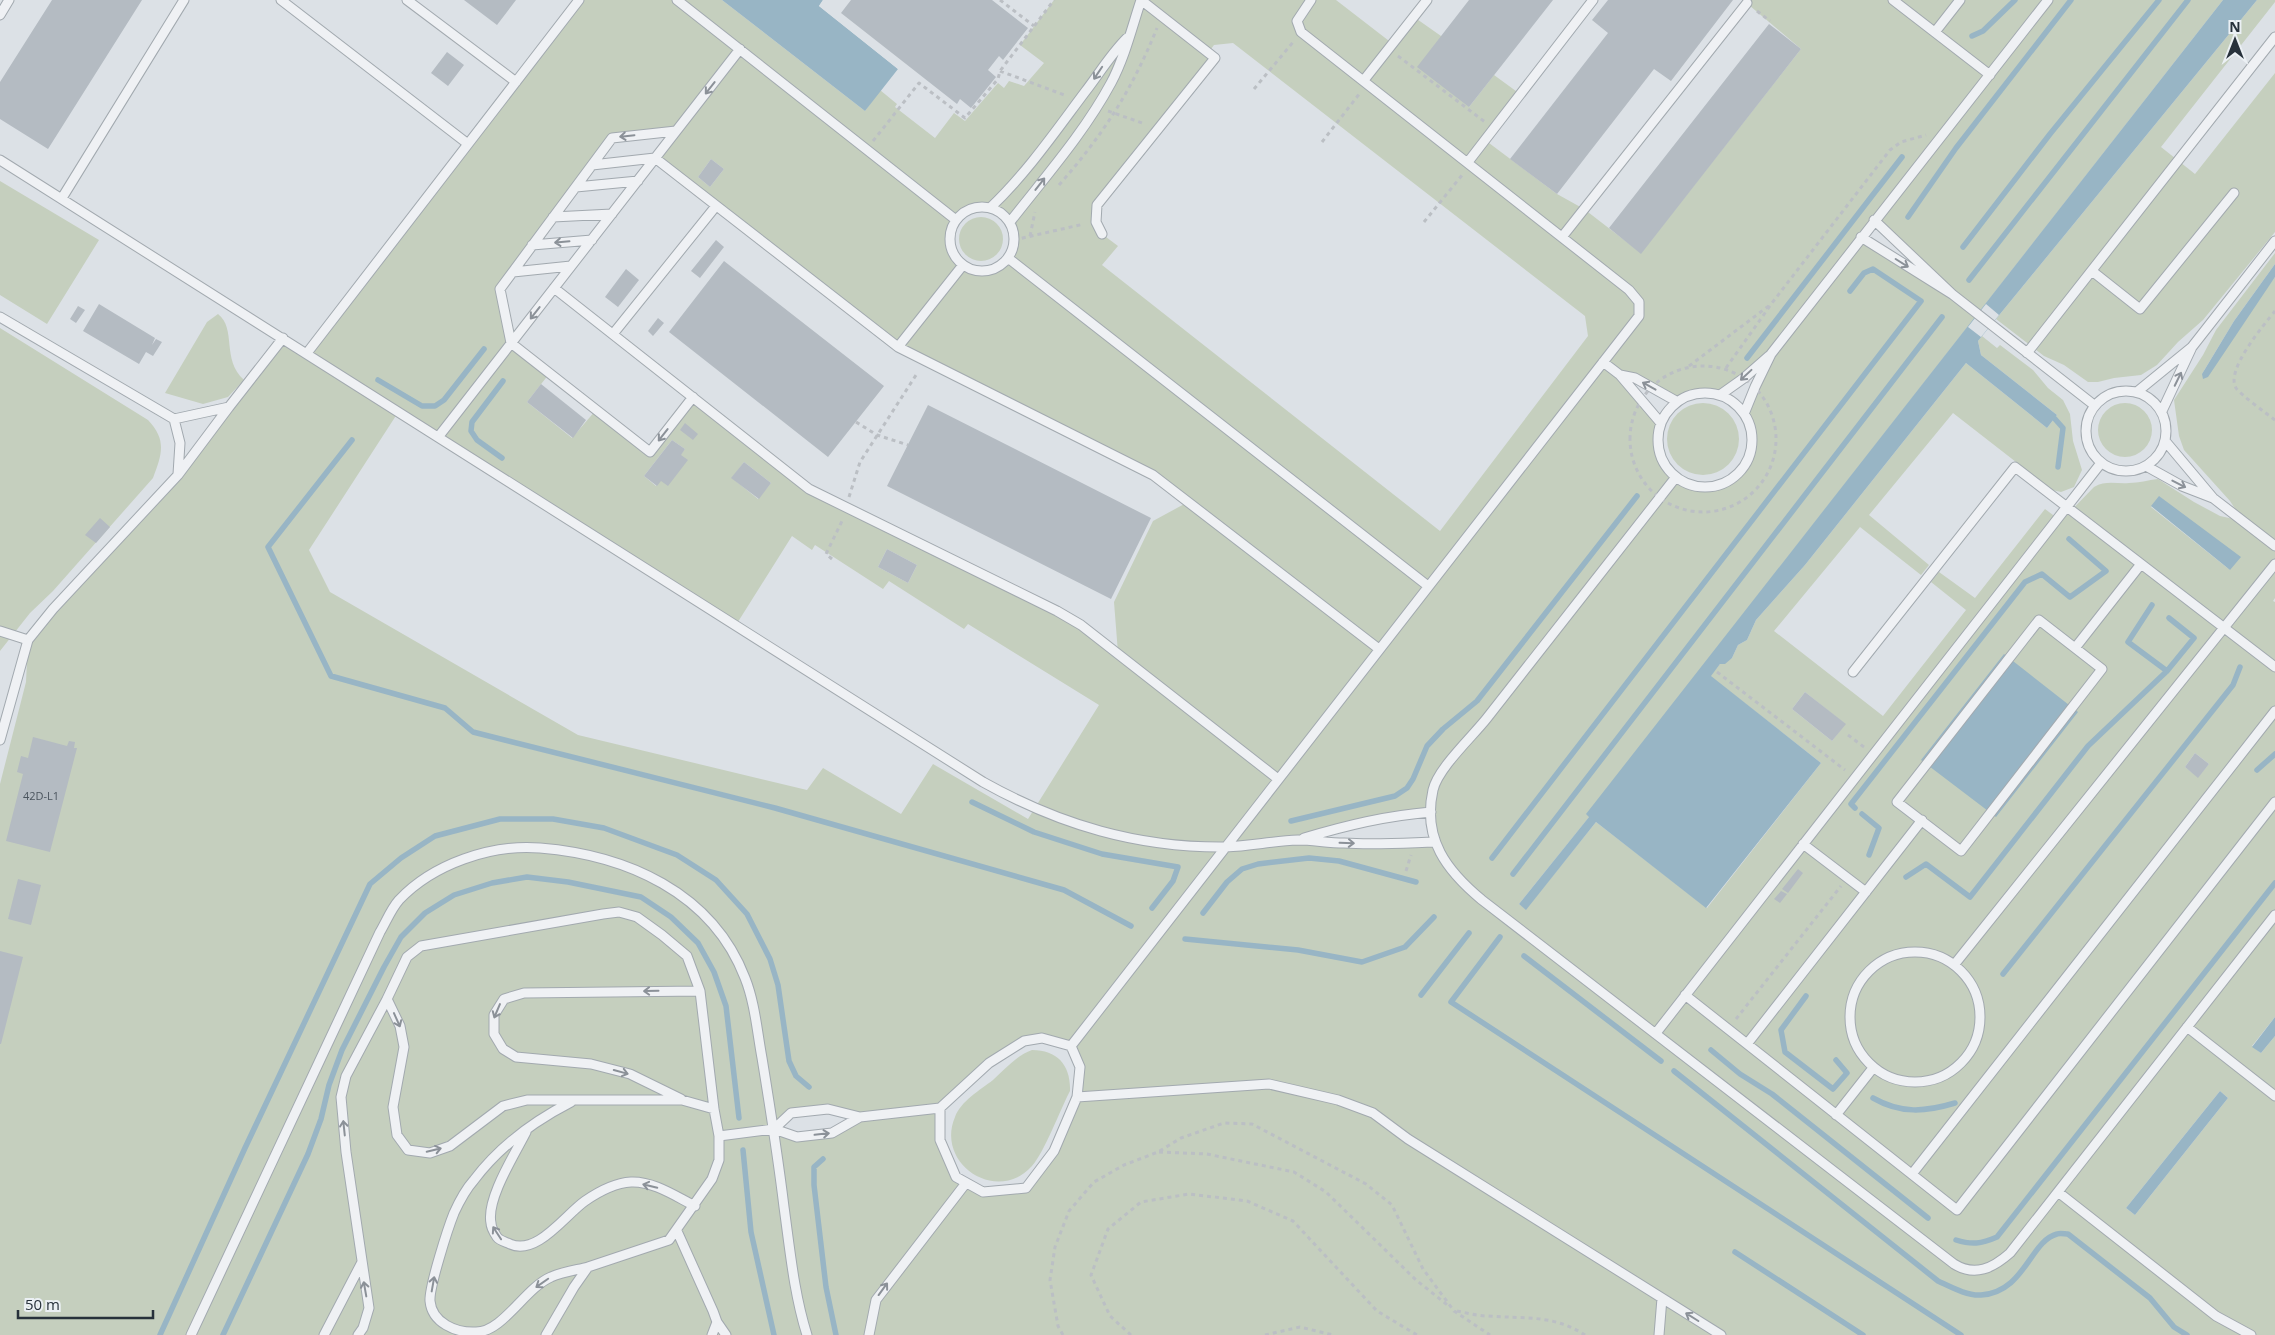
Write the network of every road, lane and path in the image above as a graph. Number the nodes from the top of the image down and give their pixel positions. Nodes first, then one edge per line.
1 (9, 0) edge
2 (184, 0) edge
3 (281, 0) edge
4 (407, 0) edge
5 (579, 0) edge
6 (677, 0) edge
7 (1000, 0) edge
8 (1054, 0) edge
9 (1141, 0) edge
10 (1311, 0) edge
11 (1427, 0) edge
12 (1593, 0) edge
13 (1894, 0) edge
14 (1960, 0) edge
15 (2048, 0) edge
16 (1747, 3) dead end
17 (0, 15) edge
18 (1034, 26) junction
19 (1301, 32) junction
20 (1935, 32) junction
21 (1129, 36) junction
22 (2275, 37) edge
23 (740, 49) junction
24 (1389, 49) junction
25 (1990, 75) junction
26 (516, 82) junction
27 (1366, 82) junction
28 (1254, 89) dead end
29 (1494, 129) junction
30 (676, 131) junction
31 (1940, 136) junction
32 (1322, 142) dead end
33 (468, 144) junction
34 (866, 149) junction
35 (655, 158) junction
36 (0, 160) edge
37 (1469, 164) junction
38 (592, 165) junction
39 (638, 180) junction
40 (576, 187) junction
41 (2234, 193) dead end
42 (62, 198) junction
43 (716, 206) junction
44 (990, 208) junction
45 (612, 214) junction
46 (553, 217) junction
47 (956, 220) junction
48 (1874, 220) junction
49 (1010, 222) junction
50 (1096, 222) junction
51 (1424, 222) dead end
52 (1102, 234) dead end
53 (1562, 237) junction
54 (1861, 237) junction
55 (592, 240) junction
56 (1014, 240) junction
57 (2275, 241) edge
58 (532, 245) junction
59 (1008, 258) junction
60 (963, 265) junction
61 (571, 266) junction
62 (2092, 271) junction
63 (513, 272) junction
64 (554, 288) junction
65 (1952, 294) junction
66 (1772, 303) junction
67 (2275, 311) edge
68 (0, 317) edge
69 (613, 334) junction
70 (283, 338) junction
71 (511, 343) junction
72 (898, 347) junction
73 (2192, 347) junction
74 (307, 353) junction
75 (2027, 353) junction
76 (1771, 354) junction
77 (925, 360) junction
78 (1603, 362) junction
79 (1689, 366) junction
80 (1726, 368) junction
81 (1620, 375) junction
82 (1744, 378) junction
83 (1651, 387) junction
84 (1754, 387) junction
85 (2138, 391) junction
86 (1720, 395) junction
87 (693, 397) junction
88 (1641, 401) junction
89 (1676, 401) junction
90 (2094, 405) junction
91 (229, 407) junction
92 (2162, 411) junction
93 (1744, 414) junction
94 (2275, 419) edge
95 (174, 420) junction
96 (856, 422) dead end
97 (1660, 422) junction
98 (877, 435) junction
99 (439, 436) junction
100 (2166, 442) junction
101 (908, 445) dead end
102 (2101, 463) junction
103 (2146, 466) junction
104 (178, 475) junction
105 (1676, 477) junction
106 (1660, 497) junction
107 (2213, 498) junction
108 (846, 506) junction
109 (2066, 507) junction
110 (2275, 546) edge
111 (832, 559) dead end
112 (2141, 564) junction
113 (2275, 564) edge
114 (1428, 586) junction
115 (2224, 628) junction
116 (0, 631) edge
117 (28, 640) junction
118 (2075, 648) junction
119 (1379, 650) junction
120 (2275, 667) edge
121 (1717, 672) dead end
122 (1853, 672) dead end
123 (2275, 711) edge
124 (1848, 735) dead end
125 (0, 740) edge
126 (1873, 754) junction
127 (1855, 778) junction
128 (1278, 779) junction
129 (2275, 802) edge
130 (1431, 812) junction
131 (1922, 820) junction
132 (1298, 840) junction
133 (1435, 842) junction
134 (1803, 844) junction
135 (1226, 846) junction
136 (1847, 878) junction
137 (1866, 892) junction
138 (2275, 915) edge
139 (1954, 965) junction
140 (700, 990) junction
141 (1685, 995) junction
142 (387, 999) junction
143 (2187, 1027) junction
144 (1728, 1030) junction
145 (1656, 1033) junction
146 (1747, 1044) junction
147 (1071, 1046) junction
148 (1873, 1068) junction
149 (2275, 1096) edge
150 (1078, 1098) junction
151 (682, 1100) junction
152 (572, 1101) junction
153 (940, 1108) junction
154 (714, 1109) junction
155 (1836, 1114) junction
156 (860, 1117) junction
157 (528, 1128) junction
158 (774, 1130) junction
159 (720, 1136) junction
160 (1158, 1152) junction
161 (1912, 1174) junction
162 (966, 1183) junction
163 (2058, 1192) junction
164 (695, 1206) junction
165 (677, 1231) junction
166 (362, 1262) junction
167 (588, 1267) junction
168 (1662, 1298) junction
169 (1454, 1311) junction
170 (716, 1322) junction
171 (191, 1335) edge
172 (324, 1335) edge
173 (358, 1335) edge
174 (546, 1335) edge
175 (712, 1335) edge
176 (726, 1335) edge
177 (807, 1335) edge
178 (868, 1335) edge
179 (1063, 1335) edge
180 (1130, 1335) edge
181 (1265, 1335) edge
182 (1333, 1335) edge
183 (1416, 1335) edge
184 (1490, 1335) edge
185 (1585, 1335) edge
186 (1658, 1335) edge
187 (1721, 1335) edge
188 (2251, 1335) edge

1 - 17 lane
2 - 42 lane
3 - 33 lane
4 - 26 lane
5 - 26 lane
6 - 23 lane
7 - 18 path
8 - 18 path
9 - 21 lane
9 - 50 lane
10 - 19 lane
11 - 24 lane
12 - 29 lane
13 - 20 lane
14 - 20 lane
15 - 25 lane
16 - 53 lane
18 - 34 path
19 - 27 lane
19 - 28 path
20 - 25 lane
21 -> 44 lane
49 -> 21 lane
22 - 62 lane
23 -> 30 lane
23 - 34 lane
24 - 27 lane
24 - 29 path
25 - 31 lane
26 - 33 lane
27 - 32 path
27 - 37 lane
29 - 37 lane
30 - 35 lane
30 -> 38 lane
31 - 48 lane
31 - 66 path
33 - 74 lane
34 - 47 lane
35 - 38 lane
35 - 39 lane
35 - 43 lane
36 - 42 lane
37 - 51 path
37 - 53 lane
38 - 40 lane
39 - 40 lane
39 - 45 lane
40 - 46 lane
41 - 62 lane
42 - 70 lane
43 - 69 lane
43 - 72 lane
44 - 47 lane
44 - 49 lane
45 - 46 lane
45 - 55 lane
46 - 58 lane
47 - 60 lane
48 - 54 lane
48 - 65 lane
49 - 56 lane
50 - 52 lane
50 - 56 path
53 - 78 lane
54 -> 65 lane
54 - 76 lane
55 -> 58 lane
55 - 61 lane
56 - 59 lane
57 - 73 lane
58 - 63 lane
59 - 60 lane
59 - 114 lane
60 - 72 lane
61 - 63 lane
61 - 64 lane
62 - 75 lane
63 - 71 lane
64 - 69 lane
64 -> 71 lane
65 - 75 lane
66 - 79 path
66 - 80 path
67 - 94 path
68 - 95 lane
69 - 87 lane
70 - 74 lane
70 - 91 lane
87 -> 71 lane
71 - 99 lane
72 - 77 lane
73 - 85 lane
92 -> 73 lane
74 - 99 lane
75 - 90 lane
76 -> 82 lane
76 - 84 lane
77 - 98 path
77 - 119 lane
78 - 81 lane
78 - 114 lane
79 - 80 path
79 - 83 path
80 - 82 path
83 -> 81 lane
81 - 88 lane
82 - 84 path
82 - 86 lane
83 - 88 path
83 - 89 lane
84 - 93 lane
84 - 106 path
85 - 90 lane
85 - 92 lane
86 - 89 lane
86 - 93 lane
87 - 108 lane
88 - 97 lane
88 - 106 path
89 - 97 lane
90 - 102 lane
91 - 95 lane
91 - 104 lane
92 - 100 lane
93 - 105 lane
95 - 104 lane
96 - 98 path
97 - 105 lane
98 - 101 path
98 - 108 path
99 - 135 lane
100 - 103 lane
100 - 107 lane
102 - 103 lane
102 - 109 lane
103 -> 107 lane
104 - 117 lane
105 - 106 lane
106 - 130 lane
107 - 110 lane
108 - 111 path
108 - 128 lane
109 - 112 lane
109 - 122 lane
109 - 126 lane
112 - 115 lane
112 - 118 lane
113 - 115 lane
114 - 119 lane
115 - 120 lane
115 - 139 lane
116 - 117 lane
117 - 125 lane
118 - 131 lane
118 - 131 lane
119 - 128 lane
121 - 127 path
123 - 161 lane
124 - 126 path
126 - 127 lane
127 - 134 lane
128 - 135 lane
129 - 161 lane
130 - 132 lane
130 - 133 lane
131 - 137 lane
132 -> 133 lane
132 - 135 lane
133 - 145 lane
134 - 136 lane
134 - 141 lane
135 - 147 lane
136 - 137 lane
136 - 144 path
137 - 146 lane
138 - 143 lane
139 - 148 lane
139 - 148 lane
140 - 142 lane
140 -> 151 lane
140 - 154 lane
141 - 144 lane
141 - 145 lane
142 -> 152 lane
166 -> 142 lane
143 - 149 lane
143 - 163 lane
144 - 146 lane
145 - 163 lane
146 - 155 lane
147 - 150 lane
147 - 153 lane
148 - 155 lane
150 - 162 lane
150 - 168 lane
151 - 152 lane
151 - 154 lane
152 - 157 lane
153 - 156 lane
153 - 162 lane
154 - 159 lane
155 - 161 lane
158 -> 156 lane
156 - 158 lane
164 -> 157 lane
167 -> 157 lane
158 - 159 lane
158 - 171 lane
158 - 177 lane
159 - 164 lane
160 - 169 path
160 - 169 path
160 - 179 path
178 -> 162 lane
163 - 188 lane
164 - 165 lane
165 - 167 lane
165 - 170 lane
166 - 172 lane
173 -> 166 lane
167 - 174 lane
168 - 186 lane
187 -> 168 lane
169 - 184 path
169 - 185 path
170 - 175 lane
170 - 176 lane
180 - 183 path
181 - 182 path

